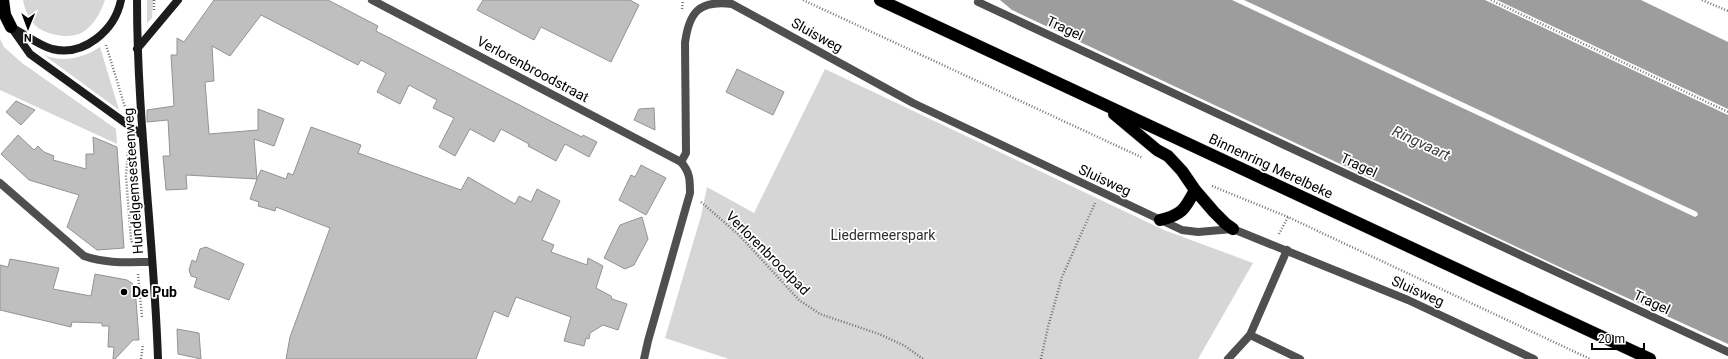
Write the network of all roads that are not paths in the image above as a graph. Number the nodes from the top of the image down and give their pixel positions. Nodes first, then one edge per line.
1 (3, 0) edge
2 (121, 0) edge
3 (137, 0) edge
4 (178, 0) edge
5 (372, 0) edge
6 (880, 0) edge
7 (978, 2) dead end
8 (11, 27) junction
9 (137, 50) junction
10 (1101, 103) junction
11 (142, 135) junction
12 (681, 162) junction
13 (0, 182) edge
14 (1192, 185) junction
15 (1160, 220) junction
16 (1233, 229) junction
17 (1287, 250) junction
18 (152, 262) junction
19 (1250, 335) junction
20 (1728, 352) edge
21 (158, 359) edge
22 (644, 359) edge
23 (1228, 359) edge
24 (1300, 359) edge
25 (1534, 359) edge
26 (1650, 359) edge

1 - 8 highway
2 - 8 main road
3 - 9 main road, Hundelgemsesteenweg
4 - 9 main road
5 - 12 street, Verlorenbroodstraat
6 - 10 highway, Binnenring Merelbeke
7 - 20 street, Tragel
8 - 11 main road
9 - 11 main road, Hundelgemsesteenweg
10 - 14 highway
10 - 26 highway, Binnenring Merelbeke
11 - 18 main road, Hundelgemsesteenweg
12 - 15 street, Sluisweg
12 - 22 street
13 - 18 street
14 - 15 highway
14 - 16 highway
15 - 16 street, Sluisweg
16 - 17 street, Sluisweg
17 - 19 street
17 - 25 street, Sluisweg
18 - 21 main road, Hundelgemsesteenweg
19 - 23 street
19 - 24 street

